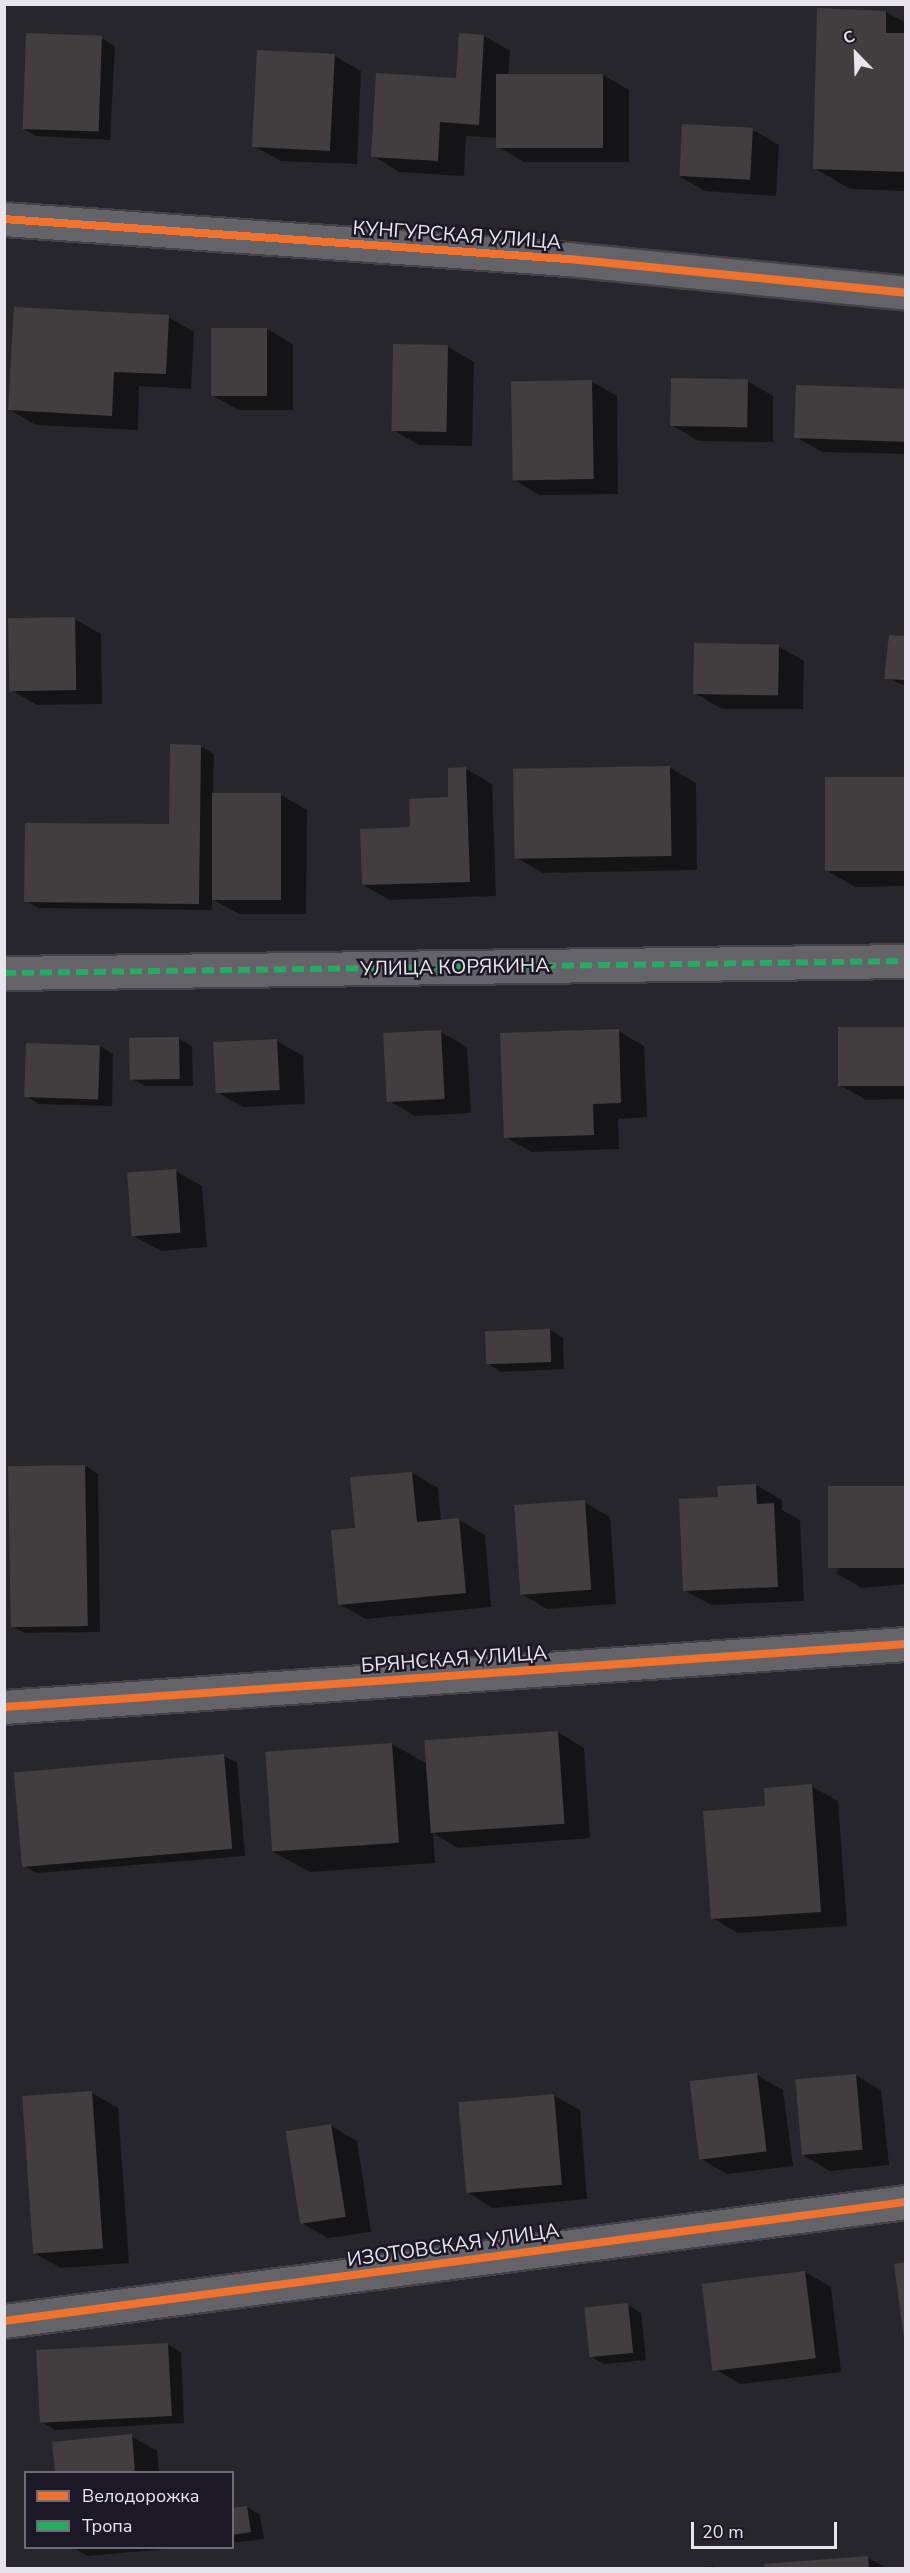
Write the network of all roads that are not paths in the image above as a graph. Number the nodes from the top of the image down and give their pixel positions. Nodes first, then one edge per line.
1 (4, 219) edge
2 (906, 293) edge
3 (906, 962) edge
4 (4, 973) edge
5 (906, 1644) edge
6 (4, 1707) edge
7 (906, 2202) edge
8 (4, 2321) edge

1 - 2 street, КУНГУРСКАЯ УЛИЦА
3 - 4 street, УЛИЦА КОРЯКИНА
5 - 6 street, БРЯНСКАЯ УЛИЦА
7 - 8 street, ИЗОТОВСКАЯ УЛИЦА

